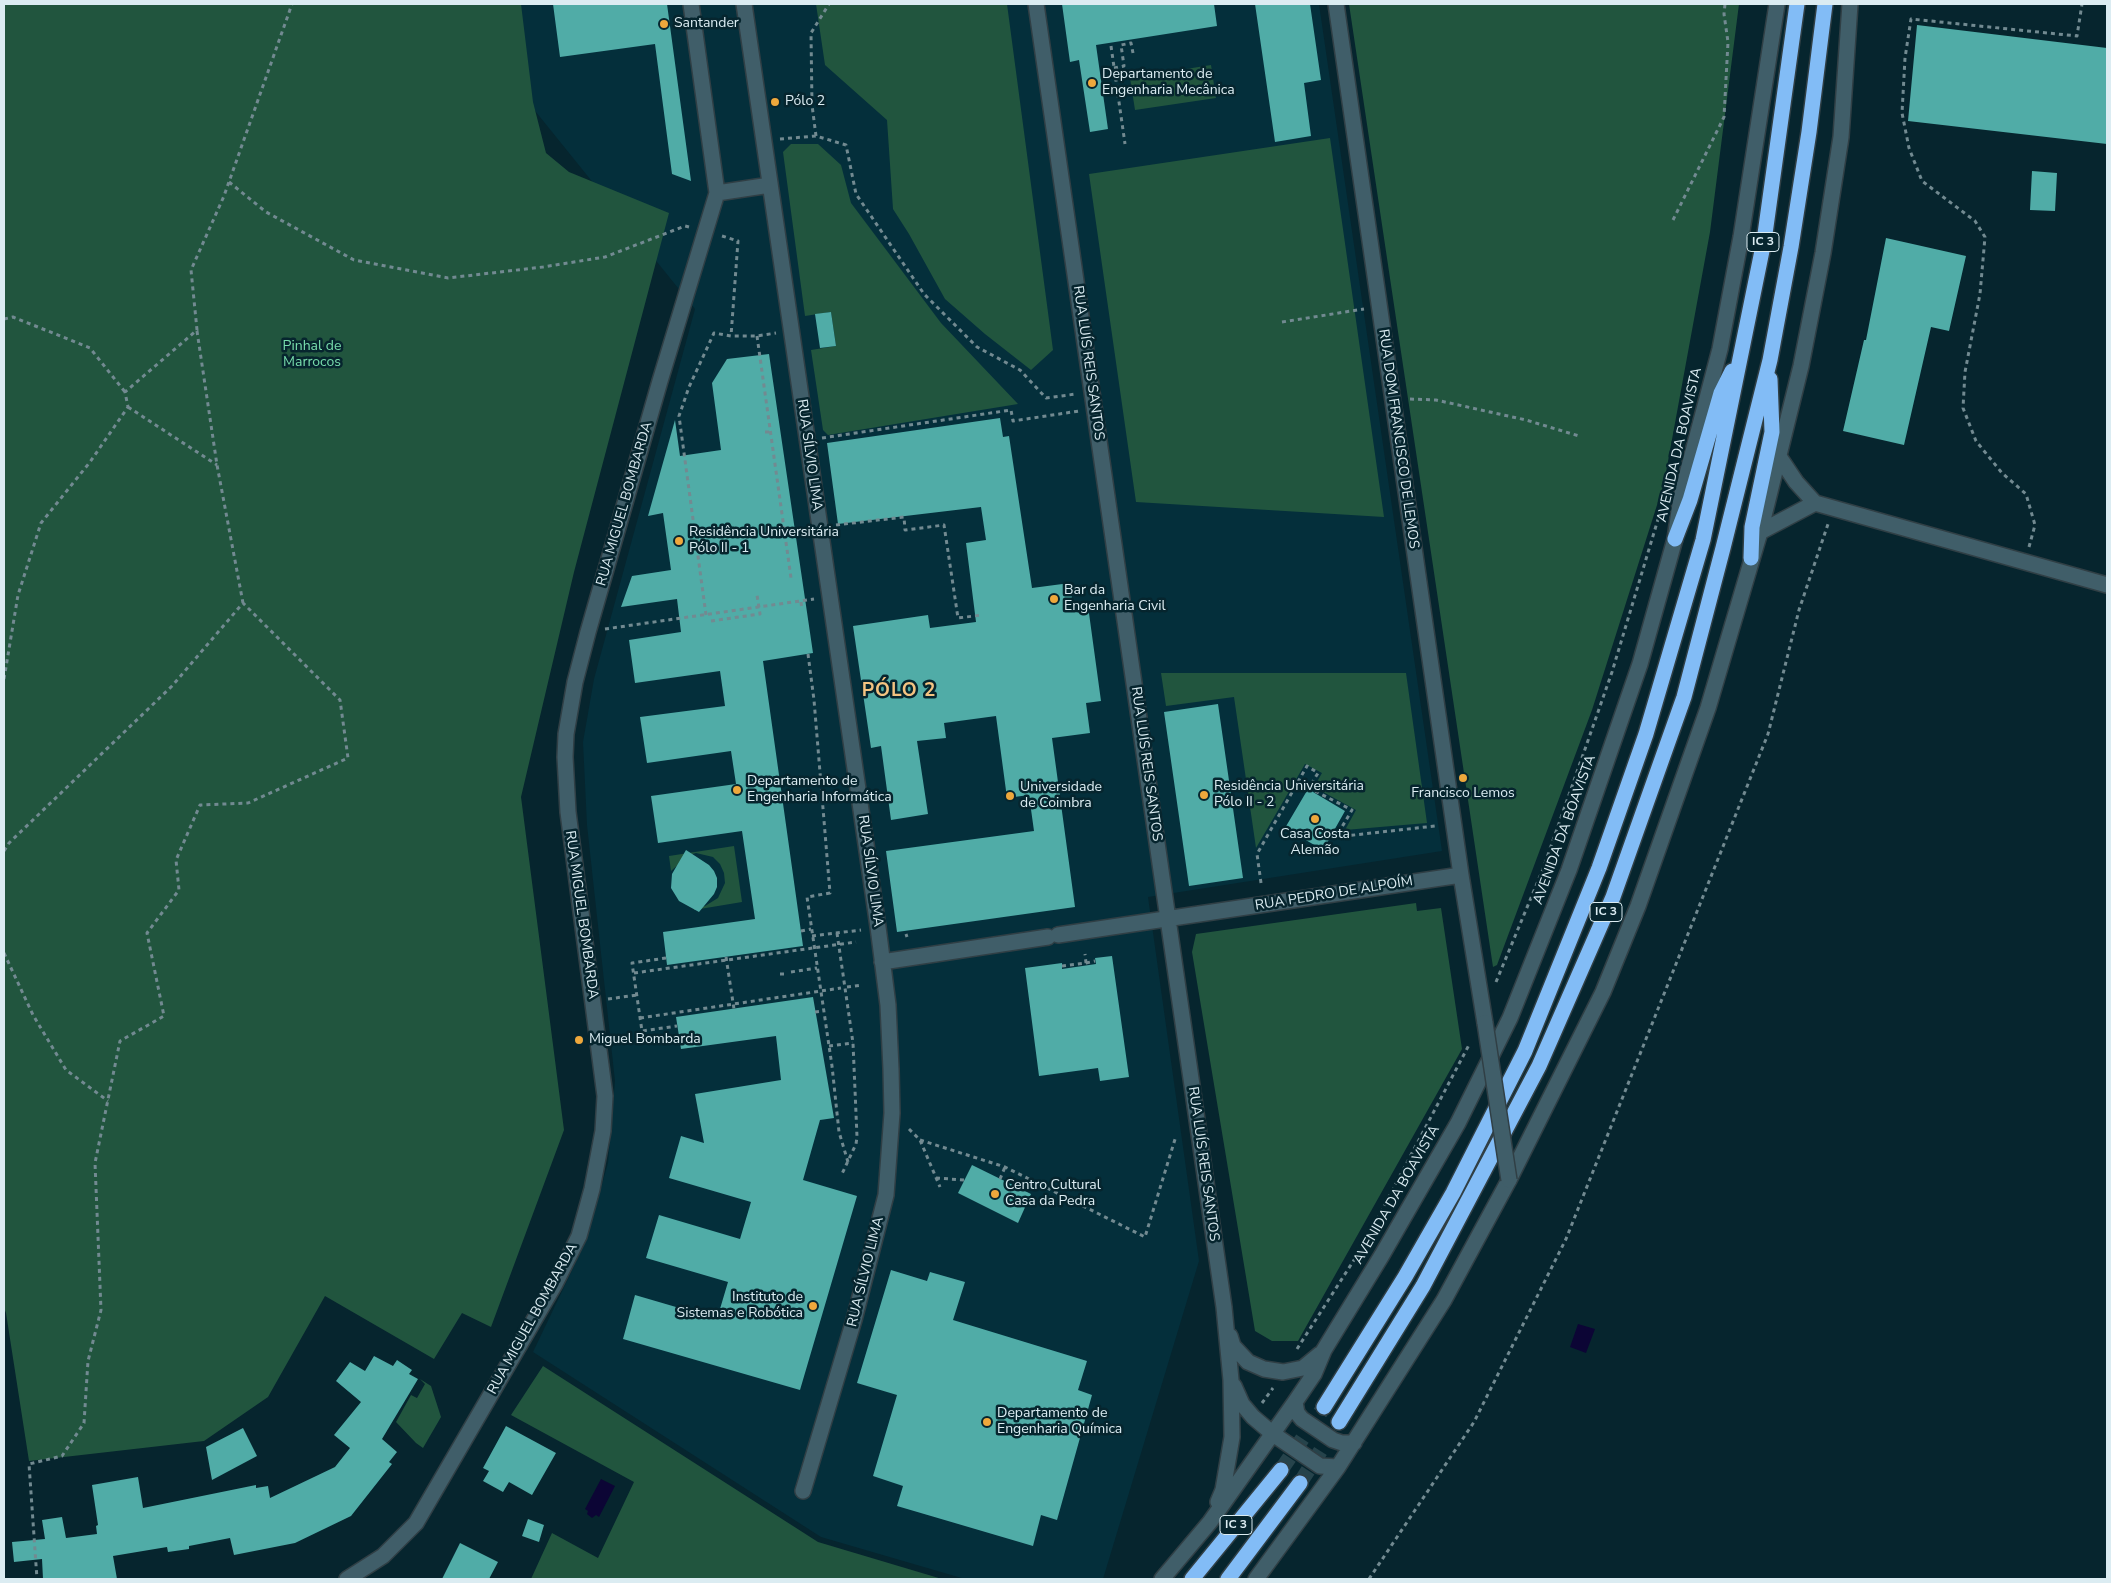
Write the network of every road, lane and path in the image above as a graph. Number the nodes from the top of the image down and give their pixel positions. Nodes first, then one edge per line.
1 (292, 4) edge
2 (691, 4) edge
3 (744, 4) edge
4 (828, 4) edge
5 (1036, 4) edge
6 (1336, 4) edge
7 (1725, 4) edge
8 (1777, 4) edge
9 (1797, 4) edge
10 (1826, 4) edge
11 (1850, 4) edge
12 (2082, 4) edge
13 (1111, 46) dead end
14 (1133, 53) dead end
15 (1114, 68) junction
16 (816, 136) junction
17 (778, 140) dead end
18 (1125, 144) dead end
19 (229, 182) junction
20 (770, 185) junction
21 (718, 193) junction
22 (1673, 220) dead end
23 (705, 231) junction
24 (1379, 307) junction
25 (4, 318) edge
26 (1282, 322) dead end
27 (197, 330) junction
28 (791, 331) junction
29 (731, 336) junction
30 (757, 336) junction
31 (1740, 354) junction
32 (1770, 360) junction
33 (125, 392) junction
34 (1092, 392) junction
35 (1392, 398) junction
36 (128, 407) junction
37 (1095, 409) junction
38 (765, 432) dead end
39 (770, 432) junction
40 (1579, 436) dead end
41 (822, 438) dead end
42 (1778, 455) junction
43 (217, 465) junction
44 (1815, 503) junction
45 (1833, 509) junction
46 (1660, 513) dead end
47 (834, 526) dead end
48 (784, 531) junction
49 (779, 532) dead end
50 (1760, 532) junction
51 (1675, 539) junction
52 (1751, 558) junction
53 (2025, 562) junction
54 (791, 578) dead end
55 (2107, 585) edge
56 (757, 595) dead end
57 (830, 597) junction
58 (800, 602) junction
59 (243, 603) junction
60 (759, 608) junction
61 (802, 610) dead end
62 (706, 615) junction
63 (982, 615) dead end
64 (730, 619) junction
65 (711, 621) dead end
66 (731, 626) dead end
67 (615, 628) dead end
68 (808, 654) dead end
69 (4, 677) edge
70 (1435, 826) dead end
71 (4, 851) edge
72 (1461, 875) junction
73 (1261, 883) dead end
74 (1168, 919) junction
75 (811, 929) junction
76 (855, 930) dead end
77 (801, 931) dead end
78 (836, 933) junction
79 (812, 936) junction
80 (856, 942) dead end
81 (838, 945) junction
82 (814, 948) junction
83 (4, 953) edge
84 (1085, 954) dead end
85 (666, 958) dead end
86 (727, 958) junction
87 (1095, 961) dead end
88 (882, 962) junction
89 (1086, 962) junction
90 (1062, 966) dead end
91 (817, 968) junction
92 (634, 972) junction
93 (791, 972) dead end
94 (862, 985) dead end
95 (1494, 986) dead end
96 (847, 987) dead end
97 (840, 988) dead end
98 (820, 991) junction
99 (637, 995) junction
100 (593, 1001) junction
101 (733, 1006) junction
102 (824, 1011) junction
103 (815, 1012) dead end
104 (640, 1018) junction
105 (677, 1026) dead end
106 (853, 1043) junction
107 (829, 1046) junction
108 (1466, 1052) dead end
109 (108, 1101) junction
110 (1176, 1136) dead end
111 (848, 1162) junction
112 (1005, 1168) junction
113 (841, 1176) dead end
114 (936, 1178) junction
115 (1000, 1179) dead end
116 (964, 1180) dead end
117 (1509, 1180) junction
118 (940, 1187) dead end
119 (1224, 1308) junction
120 (1324, 1350) junction
121 (1292, 1357) dead end
122 (1231, 1380) junction
123 (1295, 1402) junction
124 (1324, 1407) tunnel mouth
125 (1339, 1422) tunnel mouth
126 (1273, 1434) junction
127 (1354, 1443) junction
128 (1338, 1467) junction
129 (1281, 1470) tunnel mouth
130 (1300, 1483) tunnel mouth
131 (803, 1491) dead end
132 (1210, 1522) junction
133 (38, 1579) edge
134 (347, 1579) edge
135 (1162, 1579) edge
136 (1192, 1579) edge
137 (1228, 1579) edge
138 (1256, 1579) edge
139 (1369, 1579) edge

1 - 19 path
2 - 21 street
3 - 20 street, RUA SÍLVIO LIMA
4 - 16 path
5 - 34 street, RUA LUÍS REIS SANTOS
6 - 24 street, RUA DOM FRANCISCO DE LEMOS
7 - 22 path
8 - 51 street, AVENIDA DA BOAVISTA
9 - 31 highway, IC 3
10 - 32 highway, IC 3
11 - 42 street
12 - 53 path
13 - 15 path
14 - 15 path
15 - 18 path
16 - 17 path
16 - 34 path
19 - 23 path
19 - 27 path
20 - 21 street
20 - 28 street, RUA SÍLVIO LIMA
21 - 23 street, RUA MIGUEL BOMBARDA
23 - 29 path
23 - 100 street, RUA MIGUEL BOMBARDA
24 - 26 path
24 - 35 street, RUA DOM FRANCISCO DE LEMOS
25 - 33 path
27 - 33 path
27 - 43 path
28 - 30 path
28 - 57 street, RUA SÍLVIO LIMA
29 - 30 path
29 - 62 path
30 - 39 path
31 - 51 highway
31 - 124 highway, IC 3
32 - 52 highway
32 - 125 highway, IC 3
33 - 36 path
34 - 37 street, RUA LUÍS REIS SANTOS
35 - 40 path
35 - 72 street, RUA DOM FRANCISCO DE LEMOS
36 - 43 path
36 - 69 path
37 - 41 path
37 - 74 street, RUA LUÍS REIS SANTOS
38 - 39 path
39 - 48 path
42 - 44 street
42 - 50 street
43 - 59 path
44 - 45 street
44 - 50 street
45 - 53 street
45 - 139 path
46 - 95 path
47 - 63 path
48 - 49 path
48 - 54 path
50 - 52 street
51 - 120 street, AVENIDA DA BOAVISTA
52 - 117 street
53 - 55 street
56 - 60 path
57 - 58 path
57 - 88 street, RUA SÍLVIO LIMA
58 - 60 path
58 - 61 path
59 - 71 path
59 - 109 path
60 - 62 path
60 - 64 path
62 - 67 path
64 - 65 path
64 - 66 path
68 - 75 path
70 - 73 path
72 - 74 street, RUA PEDRO DE ALPOÍM
72 - 117 street, bridge
74 - 88 street, RUA PEDRO DE ALPOÍM
74 - 119 street, RUA LUÍS REIS SANTOS
75 - 77 path
75 - 79 path
76 - 78 path
78 - 79 path
78 - 81 path
79 - 82 path
80 - 81 path
81 - 82 path
81 - 106 path
82 - 86 path
82 - 91 path
83 - 109 path
84 - 89 path
85 - 92 path
86 - 92 path
86 - 101 path
87 - 89 path
88 - 131 street, RUA SÍLVIO LIMA
89 - 90 path
91 - 93 path
91 - 98 path
92 - 99 path
94 - 96 path
97 - 98 path
98 - 101 path
98 - 102 path
99 - 100 path
99 - 104 path
100 - 134 street, RUA MIGUEL BOMBARDA
101 - 104 path
102 - 103 path
102 - 107 path
104 - 105 path
106 - 107 path
106 - 111 path
107 - 111 path
108 - 121 path
109 - 133 path
110 - 112 path
111 - 113 path
112 - 114 path
112 - 115 path
114 - 116 path
114 - 118 path
117 - 127 street
119 - 120 street
119 - 122 street, RUA LUÍS REIS SANTOS
120 - 123 street, AVENIDA DA BOAVISTA
122 - 126 street
122 - 132 street, RUA LUÍS REIS SANTOS
123 - 126 street, AVENIDA DA BOAVISTA
123 - 127 street
126 - 128 street
126 - 132 street, AVENIDA DA BOAVISTA
127 - 128 street
128 - 138 street
129 - 136 highway, IC 3
130 - 137 highway, IC 3
132 - 135 street, AVENIDA DA BOAVISTA

